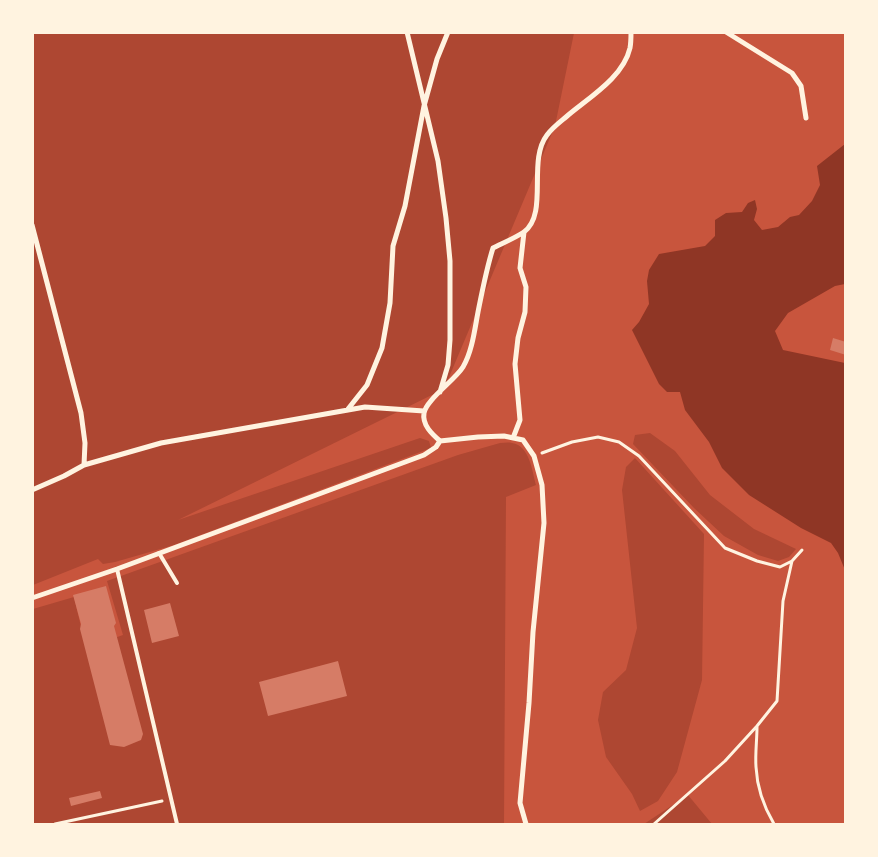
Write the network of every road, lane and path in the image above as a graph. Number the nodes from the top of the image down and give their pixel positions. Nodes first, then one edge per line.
1 (407, 32) edge
2 (448, 32) edge
3 (631, 32) edge
4 (726, 32) edge
5 (424, 106) junction
6 (806, 118) dead end
7 (32, 226) edge
8 (524, 232) junction
9 (440, 392) junction
10 (348, 410) junction
11 (424, 411) junction
12 (513, 438) junction
13 (440, 441) junction
14 (534, 456) junction
15 (84, 465) junction
16 (32, 490) edge
17 (802, 550) dead end
18 (159, 553) junction
19 (792, 561) junction
20 (117, 569) junction
21 (177, 583) dead end
22 (32, 598) edge
23 (757, 726) junction
24 (171, 799) junction
25 (55, 824) edge
26 (177, 824) edge
27 (526, 824) edge
28 (654, 824) edge
29 (774, 824) edge

1 - 5 street
2 - 5 street
3 - 8 street
4 - 6 street
5 - 9 street
5 - 10 street
7 - 15 street
8 - 9 street
8 - 12 street
9 - 11 street
10 - 11 street
10 - 15 street
11 - 13 street
12 - 13 street
12 - 14 street
13 - 18 street
14 - 19 path
14 - 27 street
15 - 16 street
17 - 19 path
18 - 20 street
18 - 21 lane
19 - 23 path
20 - 22 street
20 - 24 lane
23 - 28 path
23 - 29 path
24 - 25 path
24 - 26 lane

